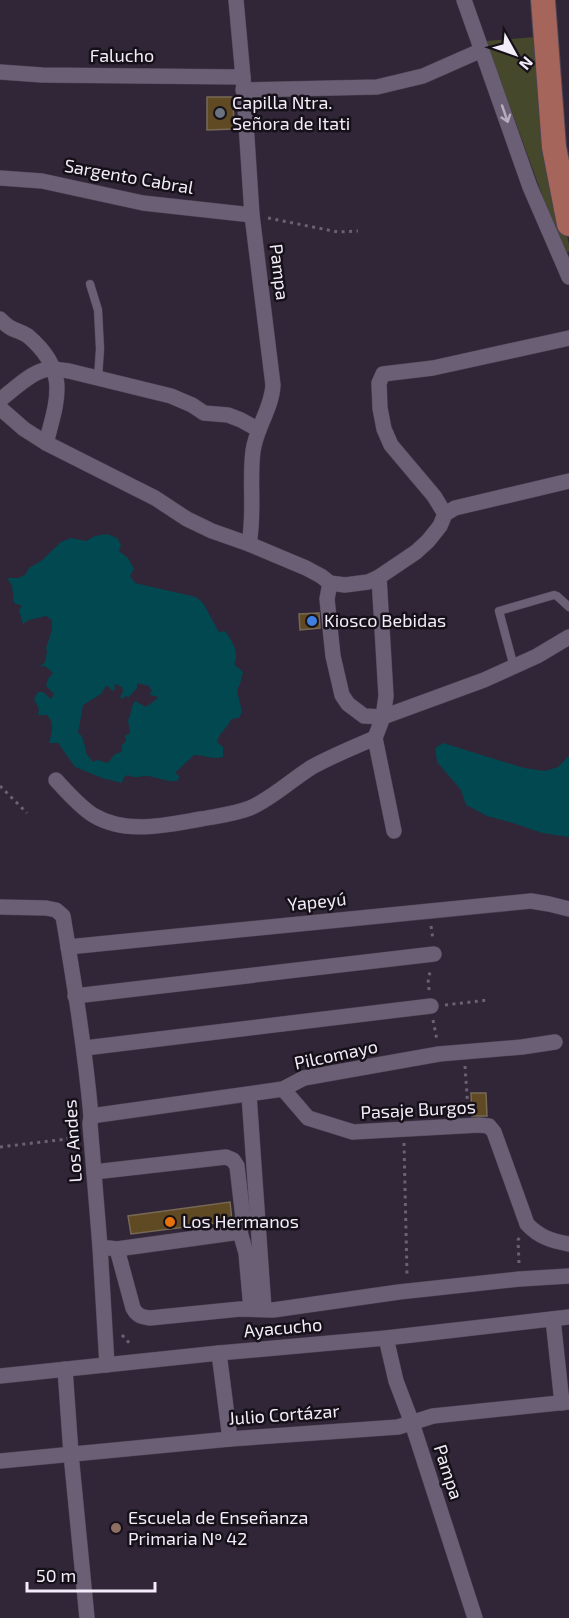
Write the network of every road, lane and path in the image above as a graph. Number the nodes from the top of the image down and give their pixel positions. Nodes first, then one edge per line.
1 (236, 0) edge
2 (464, 0) edge
3 (543, 0) edge
4 (482, 50) junction
5 (0, 72) edge
6 (243, 83) junction
7 (0, 178) edge
8 (252, 215) junction
9 (569, 224) edge
10 (358, 231) dead end
11 (569, 277) edge
12 (90, 284) dead end
13 (0, 319) edge
14 (569, 338) edge
15 (54, 369) junction
16 (98, 378) junction
17 (0, 399) edge
18 (0, 408) edge
19 (259, 430) junction
20 (46, 443) junction
21 (569, 481) edge
22 (445, 514) junction
23 (249, 544) junction
24 (379, 578) junction
25 (330, 583) junction
26 (569, 607) edge
27 (569, 637) edge
28 (514, 667) junction
29 (383, 717) junction
30 (375, 738) junction
31 (56, 780) dead end
32 (0, 786) edge
33 (27, 813) dead end
34 (394, 831) dead end
35 (0, 907) edge
36 (569, 909) edge
37 (429, 910) junction
38 (68, 947) junction
39 (434, 954) junction
40 (75, 996) junction
41 (488, 1000) dead end
42 (431, 1006) junction
43 (555, 1042) dead end
44 (85, 1048) junction
45 (464, 1052) junction
46 (440, 1054) junction
47 (283, 1089) junction
48 (249, 1095) junction
49 (91, 1120) junction
50 (469, 1125) junction
51 (404, 1130) junction
52 (0, 1147) edge
53 (94, 1172) junction
54 (527, 1224) junction
55 (240, 1232) junction
56 (569, 1244) edge
57 (100, 1247) junction
58 (117, 1249) junction
59 (569, 1276) edge
60 (520, 1279) junction
61 (407, 1292) junction
62 (257, 1309) junction
63 (569, 1317) edge
64 (553, 1319) junction
65 (120, 1333) dead end
66 (386, 1338) junction
67 (134, 1348) dead end
68 (219, 1353) junction
69 (107, 1365) junction
70 (65, 1370) junction
71 (0, 1376) edge
72 (566, 1402) edge
73 (412, 1423) junction
74 (230, 1439) junction
75 (71, 1454) junction
76 (0, 1461) edge
77 (87, 1618) edge
78 (475, 1618) edge

1 - 6 street, Pampa
2 - 4 street
3 - 9 main road
4 - 6 street, Falucho
4 -> 11 street
5 - 6 street, Falucho
6 - 8 street, Pampa
7 - 8 street, Sargento Cabral
8 - 10 path
8 - 19 street, Pampa
12 - 16 lane
13 - 15 street
14 - 22 street
15 - 16 street
15 - 17 street
15 - 20 street
16 - 19 street
18 - 20 street
19 - 23 street, Pampa
20 - 23 street
21 - 22 street
22 - 24 street
23 - 25 street
24 - 25 street
24 - 29 street
25 - 29 street
26 - 28 lane
27 - 28 street
28 - 29 street
29 - 30 street
30 - 31 street
30 - 34 street
32 - 33 path
35 - 38 street, Los Andes
36 - 37 street, Yapeyú
37 - 38 street, Yapeyú
37 - 39 path
38 - 40 street, Los Andes
39 - 40 street
39 - 42 path
40 - 44 street, Los Andes
41 - 42 path
42 - 44 street
42 - 46 path
43 - 45 street, Pilcomayo
44 - 49 street, Los Andes
45 - 46 street, Pilcomayo
45 - 50 path
46 - 47 street, Pilcomayo
47 - 48 street, Pilcomayo
47 - 51 street, Pasaje Burgos
48 - 49 street, Pilcomayo
48 - 62 street
49 - 52 path
49 - 53 street, Los Andes
50 - 51 street, Pasaje Burgos
50 - 54 street, Pasaje Burgos
51 - 61 path
53 - 55 street
53 - 57 street, Los Andes
54 - 56 street
54 - 60 path
55 - 58 street
55 - 62 street
57 - 58 street
57 - 69 street, Los Andes
58 - 62 street, Ayacucho
59 - 60 street, Ayacucho
60 - 61 street, Ayacucho
61 - 62 street, Ayacucho
63 - 64 street, Ayacucho
64 - 66 street, Ayacucho
64 - 72 street
65 - 67 path
66 - 68 street, Ayacucho
66 - 73 street, Pampa
68 - 69 street, Ayacucho
68 - 74 street
69 - 70 street, Ayacucho
70 - 71 street, Ayacucho
70 - 75 street
72 - 73 street, Julio Cortázar
73 - 74 street, Julio Cortázar
73 - 78 street, Pampa
74 - 75 street, Julio Cortázar
75 - 76 street, Julio Cortázar
75 - 77 street

